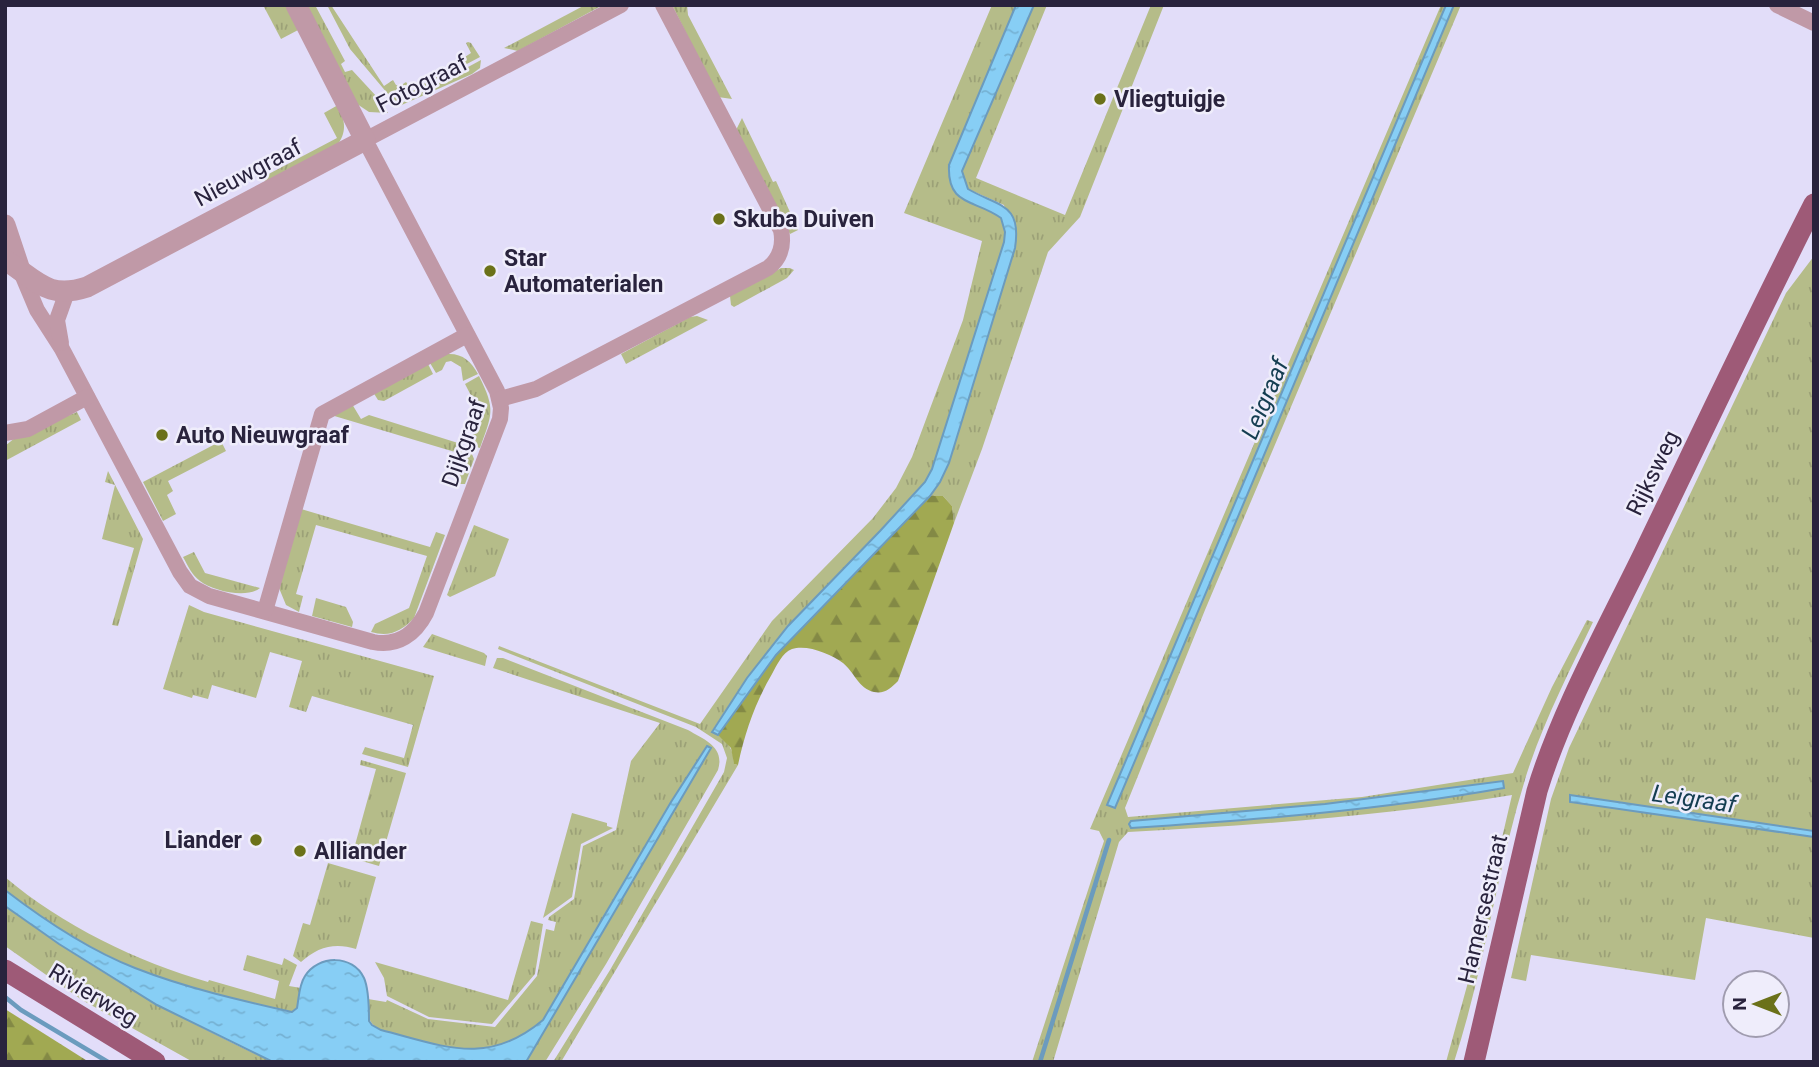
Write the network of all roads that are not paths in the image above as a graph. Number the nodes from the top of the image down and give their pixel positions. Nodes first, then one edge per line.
1 (296, 5) edge
2 (621, 5) edge
3 (663, 5) edge
4 (1777, 5) edge
5 (1814, 23) edge
6 (365, 139) junction
7 (1814, 204) edge
8 (5, 225) edge
9 (12, 265) edge
10 (67, 292) junction
11 (467, 335) junction
12 (62, 349) junction
13 (88, 397) junction
14 (500, 399) junction
15 (5, 433) edge
16 (265, 611) junction
17 (1545, 768) joint
18 (5, 970) edge
19 (155, 1062) edge
20 (1474, 1062) edge

1 - 6 street
2 - 6 street, Fotograaf
3 - 14 street, Dijkgraaf
4 - 5 street
6 - 10 street, Nieuwgraaf
6 - 11 street, Fotograaf
7 - 17 main road, Rijksweg
8 - 9 street
9 - 10 street
9 - 12 street, Dijkgraaf
10 - 12 street, Dijkgraaf
11 - 14 street, Fotograaf
11 - 16 street
12 - 13 street, Dijkgraaf
13 - 15 street
13 - 16 street, Dijkgraaf
14 - 16 street, Dijkgraaf
17 - 20 main road, Hamersestraat
18 - 19 main road, Rivierweg

